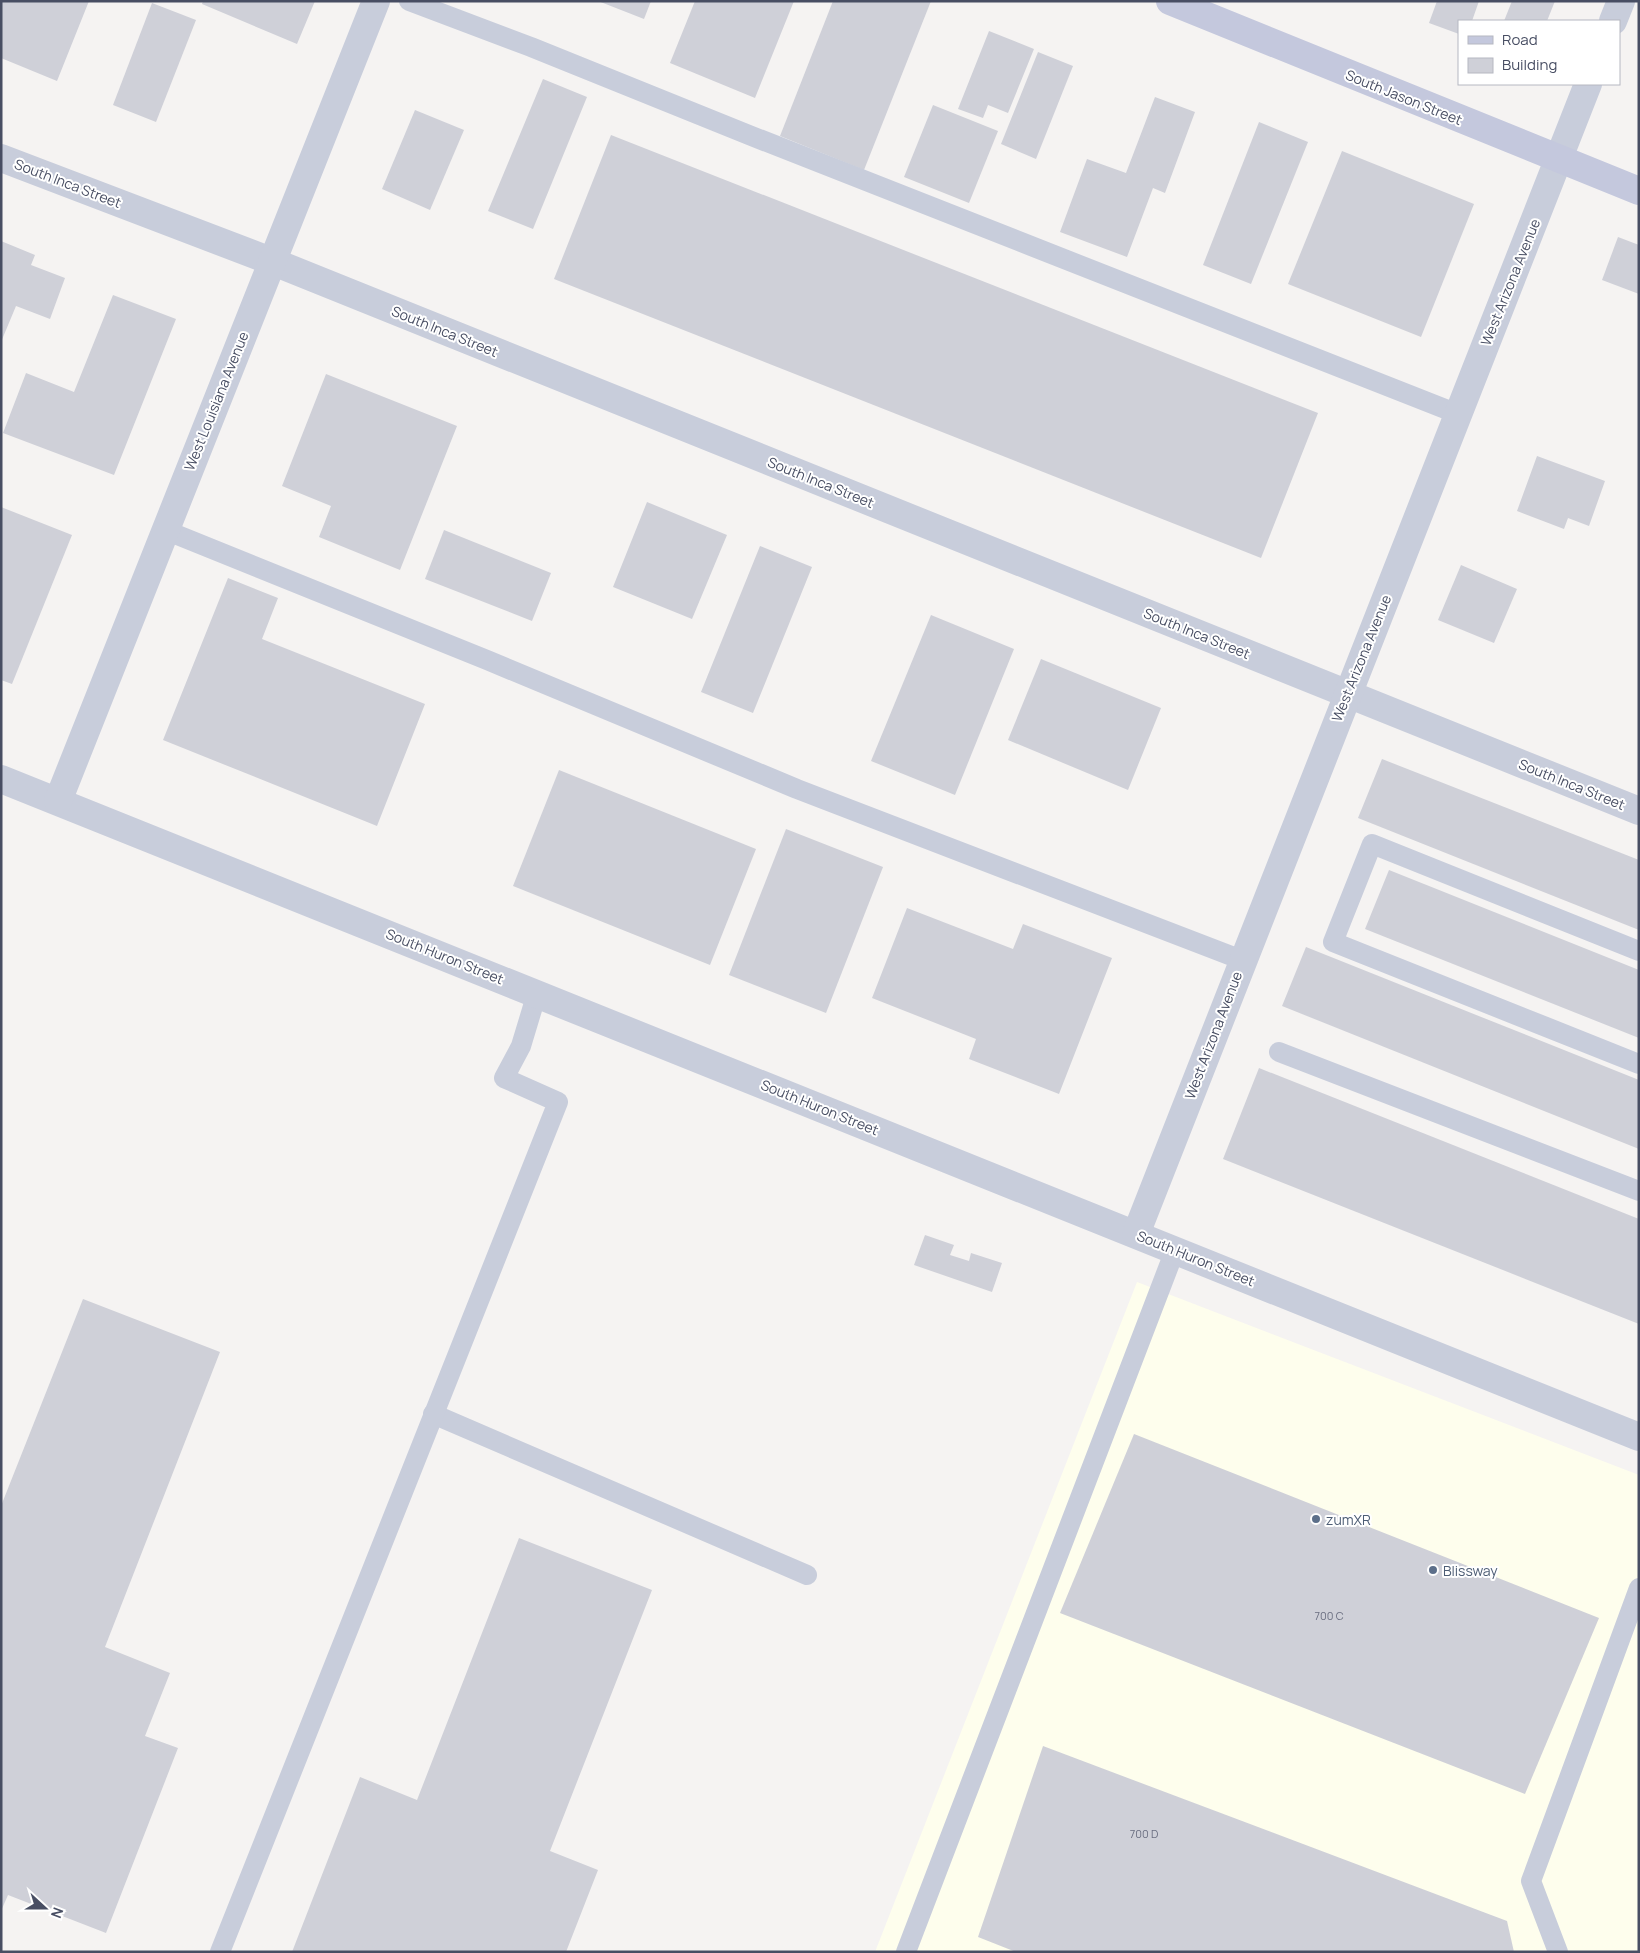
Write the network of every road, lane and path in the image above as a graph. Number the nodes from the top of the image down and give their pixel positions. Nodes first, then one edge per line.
1 (376, 1) edge
2 (409, 1) edge
3 (1170, 1) edge
4 (1621, 1) edge
5 (1613, 20) edge
6 (1588, 85) edge
7 (1, 158) edge
8 (1559, 160) junction
9 (1639, 191) edge
10 (271, 261) junction
11 (1458, 414) junction
12 (165, 530) junction
13 (1347, 693) junction
14 (1, 779) edge
15 (58, 800) junction
16 (1639, 811) edge
17 (1639, 951) edge
18 (1242, 960) junction
19 (537, 993) junction
20 (1279, 1052) dead end
21 (1639, 1064) edge
22 (1639, 1191) edge
23 (1136, 1234) junction
24 (1175, 1250) junction
25 (433, 1414) junction
26 (1639, 1437) edge
27 (807, 1575) dead end
28 (1639, 1588) edge
29 (220, 1952) edge
30 (906, 1952) edge
31 (1558, 1952) edge

1 - 10 street, West Louisiana Avenue
2 - 11 lane
3 - 8 street, South Jason Street
4 - 5 street
6 - 8 street, West Arizona Avenue
7 - 10 street, South Inca Street
8 - 9 street, South Jason Street
8 - 11 street, West Arizona Avenue
10 - 12 street, West Louisiana Avenue
10 - 13 street, South Inca Street
11 - 13 street, West Arizona Avenue
12 - 15 street, West Louisiana Avenue
12 - 18 lane
13 - 16 street, South Inca Street
13 - 18 street, West Arizona Avenue
14 - 15 street, South Huron Street
15 - 19 street, South Huron Street
17 - 21 lane
18 - 23 street, West Arizona Avenue
19 - 23 street, South Huron Street
19 - 25 lane
20 - 22 lane
23 - 24 street, South Huron Street
24 - 26 street, South Huron Street
24 - 30 lane
25 - 27 lane
25 - 29 lane
28 - 31 lane

